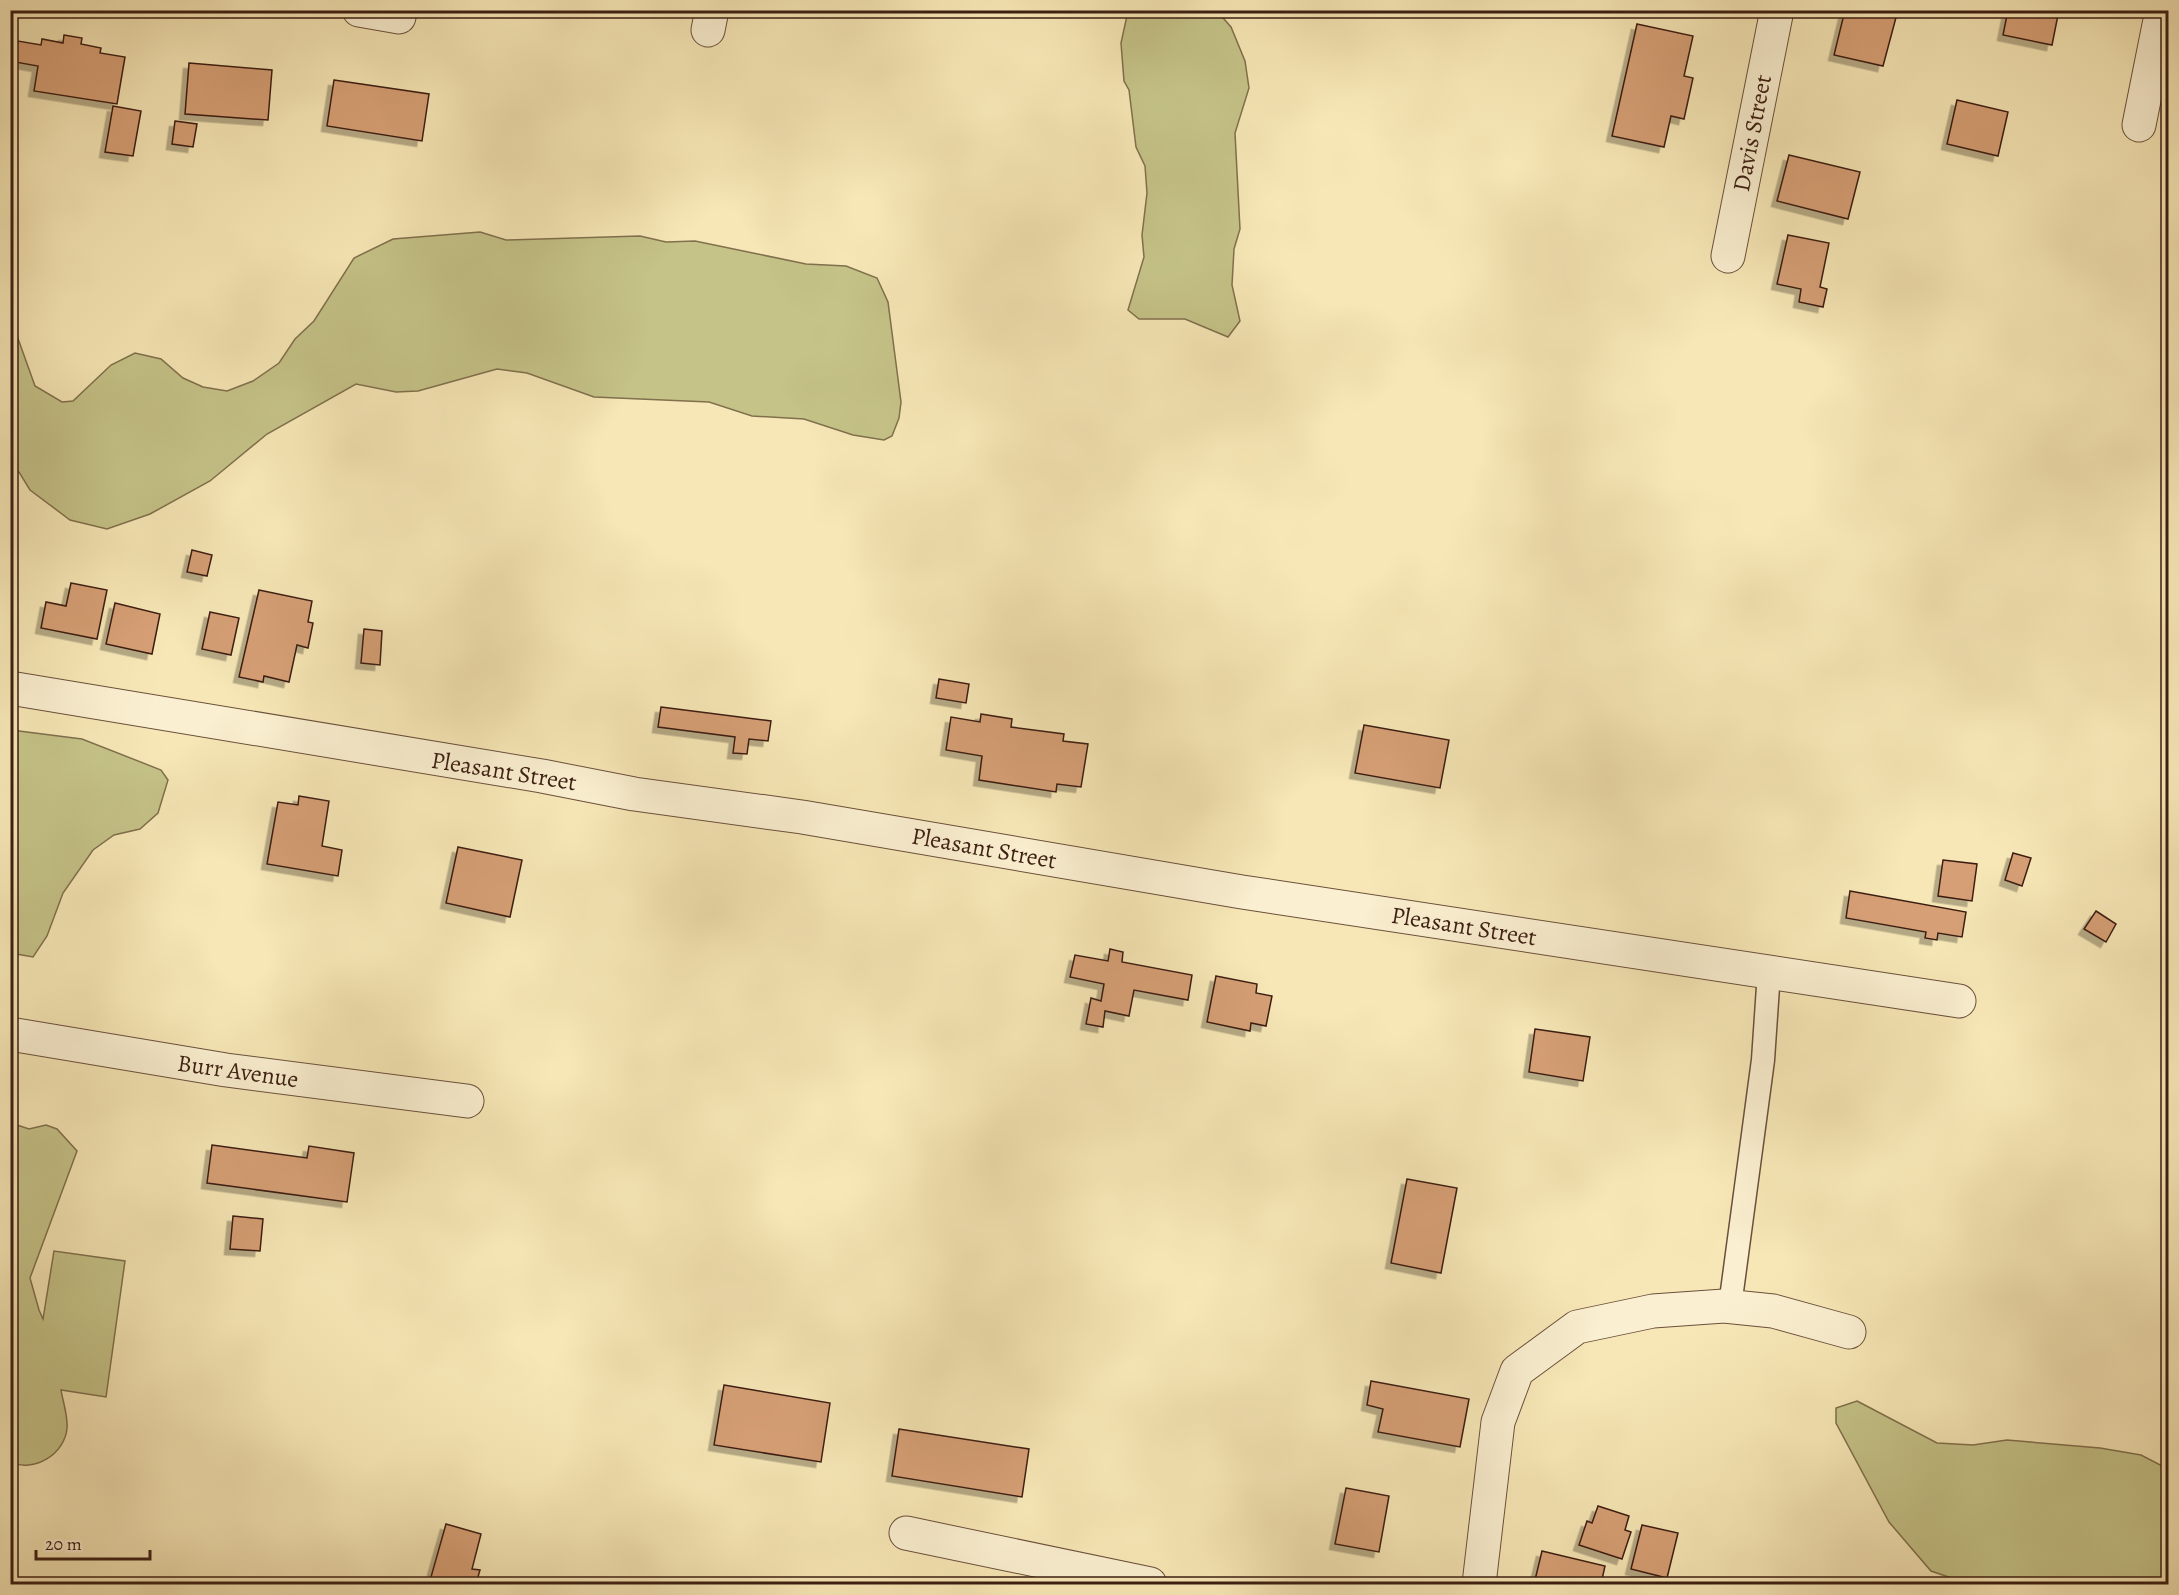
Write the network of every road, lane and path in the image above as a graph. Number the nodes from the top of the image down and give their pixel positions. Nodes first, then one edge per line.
1 (359, 10) edge
2 (1777, 10) edge
3 (2162, 10) edge
4 (399, 14) edge
5 (2139, 124) dead end
6 (1728, 256) dead end
7 (10, 688) edge
8 (1769, 972) junction
9 (1959, 1001) dead end
10 (10, 1034) edge
11 (467, 1101) dead end
12 (1730, 1306) junction
13 (1849, 1332) dead end
14 (906, 1533) dead end
15 (1150, 1584) edge
16 (1479, 1584) edge

1 - 4 street
2 - 6 street, Davis Street
3 - 5 street
7 - 8 street, Pleasant Street
8 - 9 street, Pleasant Street
8 - 12 lane
10 - 11 street, Burr Avenue
12 - 13 street
12 - 16 street
14 - 15 street

